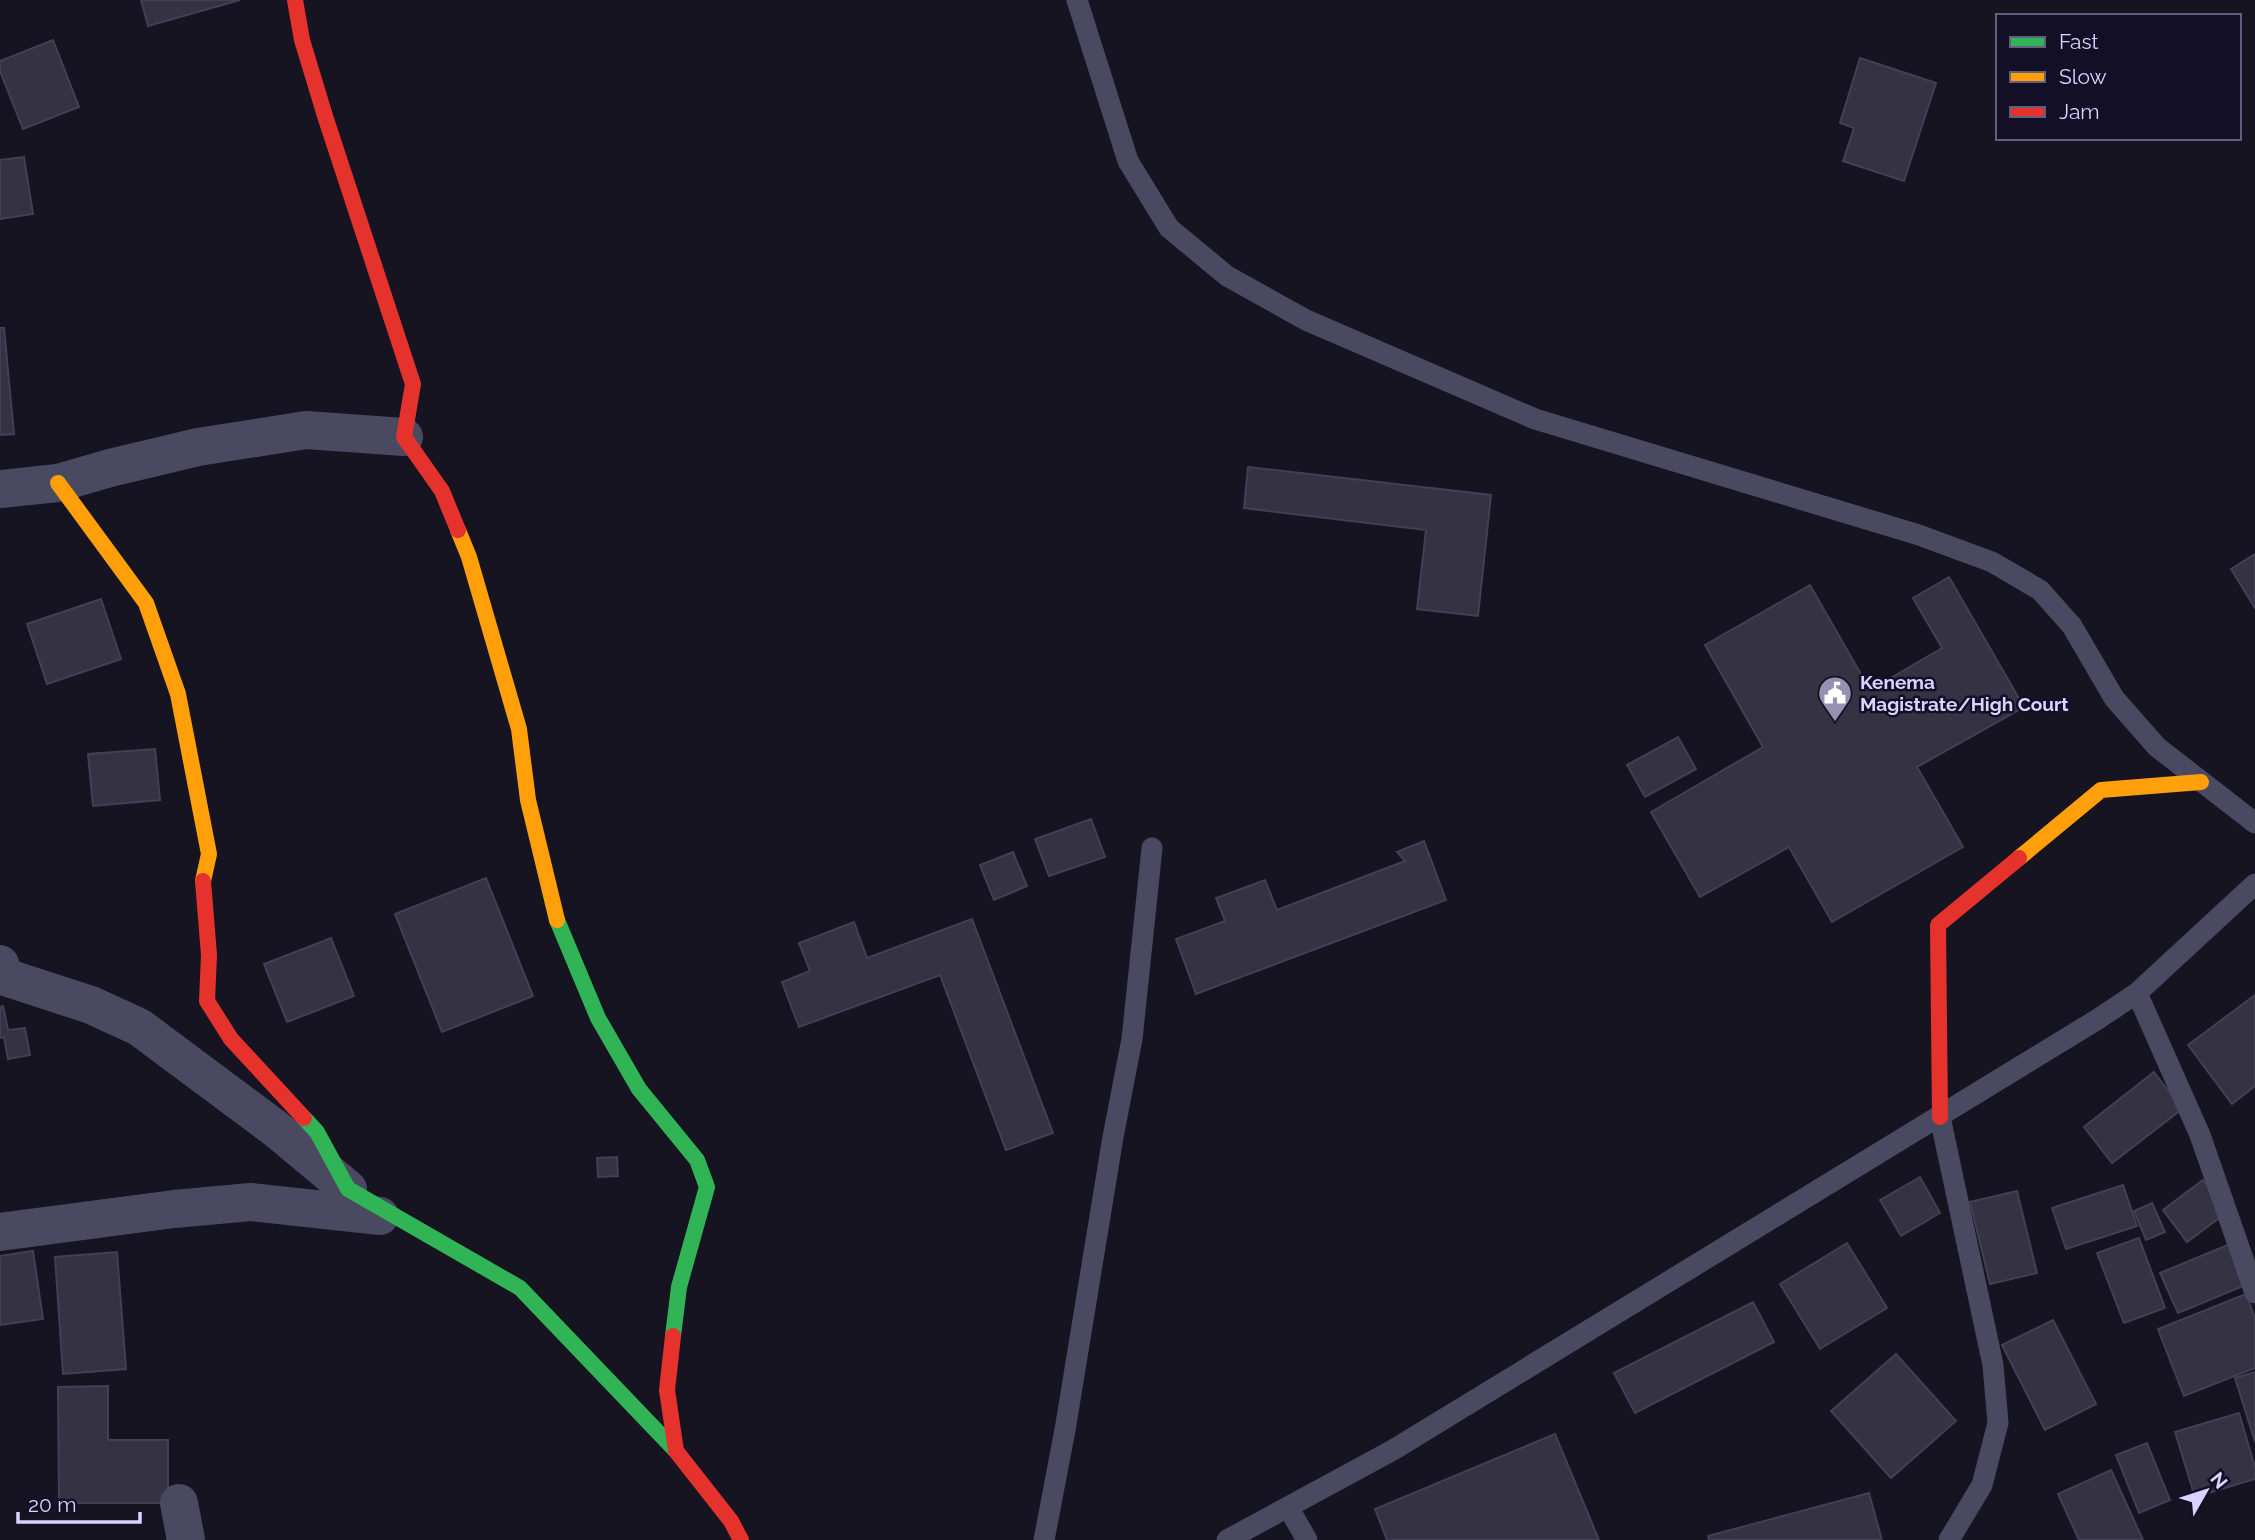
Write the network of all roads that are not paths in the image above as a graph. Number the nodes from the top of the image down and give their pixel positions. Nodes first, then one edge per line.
1 (295, 0) edge
2 (1077, 0) edge
3 (404, 437) junction
4 (58, 483) junction
5 (0, 489) edge
6 (2201, 782) junction
7 (2255, 823) edge
8 (1152, 848) dead end
9 (2255, 884) edge
10 (0, 964) edge
11 (2137, 993) junction
12 (1940, 1117) junction
13 (348, 1189) junction
14 (400, 1219) junction
15 (0, 1232) edge
16 (2255, 1293) edge
17 (676, 1451) junction
18 (179, 1503) dead end
19 (1288, 1507) junction
20 (186, 1540) edge
21 (741, 1540) edge
22 (1044, 1540) edge
23 (1227, 1540) edge
24 (1307, 1540) edge
25 (1949, 1540) edge

1 - 3 street
2 - 6 lane
3 - 4 street
3 - 17 street
4 - 5 street
4 - 13 street
6 - 7 lane
6 - 12 street
8 - 22 lane
9 - 11 lane
10 - 13 street
11 - 12 lane
11 - 16 lane
12 - 19 lane
12 - 25 lane
13 - 14 street
14 - 15 street
14 - 17 street
17 - 21 street
18 - 20 street
19 - 23 lane
19 - 24 lane

